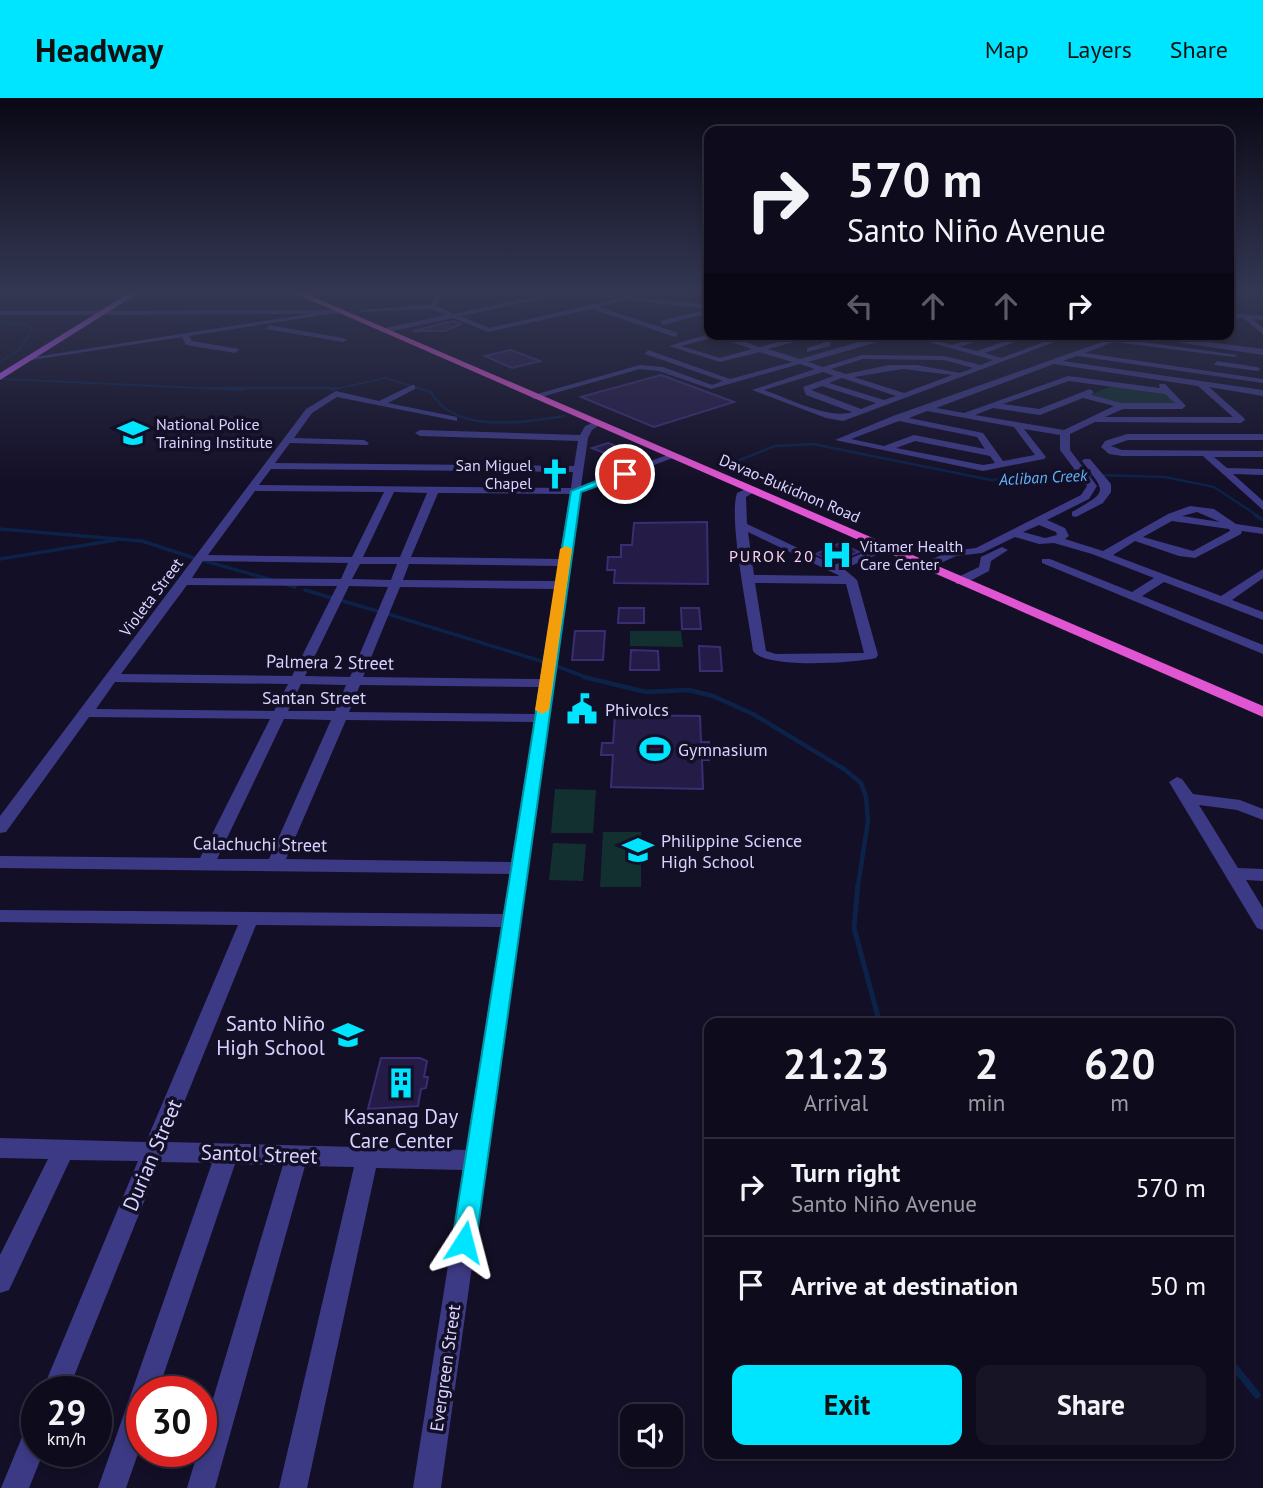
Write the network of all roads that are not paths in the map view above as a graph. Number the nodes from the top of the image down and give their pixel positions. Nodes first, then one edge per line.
1 (37, 355) edge
2 (54, 355) edge
3 (439, 355) edge
4 (657, 355) edge
5 (700, 355) edge
6 (738, 355) edge
7 (745, 355) edge
8 (778, 355) edge
9 (796, 355) edge
10 (826, 355) edge
11 (980, 355) edge
12 (1016, 355) edge
13 (1072, 355) edge
14 (1081, 355) edge
15 (1154, 355) edge
16 (1237, 355) edge
17 (741, 356) junction
18 (32, 358) junction
19 (787, 358) junction
20 (1001, 360) junction
21 (801, 362) junction
22 (1051, 362) junction
23 (980, 368) junction
24 (821, 369) junction
25 (1260, 371) edge
26 (959, 374) junction
27 (845, 376) junction
28 (0, 377) edge
29 (1152, 377) junction
30 (920, 379) dead end
31 (727, 380) junction
32 (1263, 381) edge
33 (821, 383) junction
34 (936, 383) junction
35 (1111, 383) junction
36 (1201, 385) junction
37 (412, 387) dead end
38 (760, 387) junction
39 (744, 391) dead end
40 (1249, 391) junction
41 (1168, 392) junction
42 (1263, 393) edge
43 (903, 395) junction
44 (1083, 395) junction
45 (534, 396) junction
46 (321, 402) junction
47 (881, 402) junction
48 (1263, 402) edge
49 (381, 403) junction
50 (992, 406) junction
51 (1122, 406) junction
52 (923, 408) junction
53 (859, 411) junction
54 (966, 415) junction
55 (841, 418) junction
56 (894, 418) junction
57 (454, 419) dead end
58 (1091, 419) junction
59 (1200, 421) junction
60 (827, 422) dead end
61 (597, 424) junction
62 (440, 425) dead end
63 (1017, 425) junction
64 (420, 433) dead end
65 (1219, 437) junction
66 (583, 438) junction
67 (1263, 438) edge
68 (286, 440) junction
69 (364, 443) dead end
70 (1067, 444) junction
71 (884, 449) junction
72 (991, 453) junction
73 (1181, 454) junction
74 (1206, 454) junction
75 (1263, 454) edge
76 (673, 456) junction
77 (267, 466) junction
78 (1002, 466) junction
79 (1221, 468) junction
80 (579, 469) junction
81 (1263, 472) edge
82 (1098, 484) junction
83 (253, 488) junction
84 (391, 489) junction
85 (434, 489) junction
86 (752, 490) junction
87 (576, 491) junction
88 (1246, 491) junction
89 (1263, 491) edge
90 (1075, 503) junction
91 (1088, 507) junction
92 (1263, 507) edge
93 (1039, 521) junction
94 (743, 526) junction
95 (1052, 526) junction
96 (1233, 527) junction
97 (1263, 531) edge
98 (1015, 533) junction
99 (1027, 537) junction
100 (1059, 538) junction
101 (1136, 538) junction
102 (884, 548) junction
103 (962, 553) junction
104 (1100, 554) junction
105 (202, 558) junction
106 (357, 560) junction
107 (404, 561) junction
108 (1046, 561) dead end
109 (564, 563) junction
110 (986, 563) junction
111 (926, 566) junction
112 (835, 569) junction
113 (1263, 573) edge
114 (1163, 578) junction
115 (750, 579) junction
116 (851, 580) junction
117 (185, 581) junction
118 (960, 581) junction
119 (346, 583) junction
120 (395, 583) junction
121 (560, 585) junction
122 (1132, 597) junction
123 (1222, 601) junction
124 (1263, 616) edge
125 (1263, 650) edge
126 (113, 678) junction
127 (298, 681) junction
128 (354, 681) junction
129 (546, 683) junction
130 (1263, 712) edge
131 (87, 713) junction
132 (280, 716) junction
133 (340, 717) junction
134 (541, 718) junction
135 (1177, 782) dead end
136 (1188, 799) junction
137 (1263, 815) edge
138 (0, 828) edge
139 (0, 862) edge
140 (205, 864) junction
141 (275, 865) junction
142 (519, 868) junction
143 (1233, 874) junction
144 (1263, 875) edge
145 (0, 916) edge
146 (249, 919) junction
147 (511, 921) junction
148 (1263, 923) edge
149 (0, 1148) edge
150 (64, 1149) junction
151 (153, 1152) junction
152 (227, 1154) junction
153 (297, 1156) junction
154 (367, 1158) junction
155 (476, 1160) junction
156 (0, 1281) edge
157 (61, 1376) edge
158 (150, 1376) edge
159 (126, 1447) edge
160 (24, 1467) edge
161 (15, 1488) edge
162 (112, 1488) edge
163 (201, 1488) edge
164 (293, 1488) edge
165 (427, 1488) edge

1 - 18 main road
2 - 18 street
3 - 45 highway, Davao-Bukidnon Road
4 - 31 street
5 - 17 street
6 - 17 street
7 - 17 street
8 - 19 street
9 - 19 street
10 - 21 street
11 - 20 street
12 - 20 street
13 - 22 street
14 - 32 street
15 - 25 street
16 - 25 street
18 - 28 main road
19 - 21 street
19 - 31 street
20 - 23 street
21 - 24 street
21 - 31 street
22 - 29 street
22 - 52 street
23 - 24 street
23 - 26 street
24 - 27 street
24 - 38 street
26 - 27 street
26 - 34 street
27 - 33 street
27 - 43 street
29 - 36 street
29 - 41 street
30 - 34 street
31 - 45 street
33 - 47 street
33 - 53 street
34 - 43 street
35 - 41 street
35 - 44 street
35 - 50 street
36 - 40 street
36 - 59 street
37 - 49 street
38 - 39 street
38 - 55 street
40 - 42 street
40 - 48 street
41 - 51 street
43 - 47 street
44 - 50 street
44 - 51 street
45 - 61 highway, Davao-Bukidnon Road
46 - 49 street, Violeta Street
46 - 62 street
46 - 68 street, Violeta Street
47 - 53 street
49 - 57 street
50 - 54 street
51 - 58 street
52 - 54 street
52 - 56 street
53 - 55 street
54 - 63 street
55 - 60 street
56 - 71 street
56 - 72 street
58 - 59 street
58 - 70 street
59 - 65 street
61 - 66 street
61 - 76 highway, Davao-Bukidnon Road
63 - 70 street
63 - 78 street
64 - 66 street
65 - 67 street
65 - 73 street
66 - 80 street, Evergreen Street
68 - 69 street
68 - 77 street, Violeta Street
70 - 82 street
70 - 82 street
71 - 72 street
71 - 78 street
72 - 78 street
73 - 74 street
73 - 79 street
74 - 75 street
74 - 79 street
76 - 86 highway, Davao-Bukidnon Road
76 - 87 street
77 - 80 street
77 - 83 street, Violeta Street
79 - 81 street
79 - 88 street
80 - 87 street, Evergreen Street
82 - 90 street
82 - 91 street
83 - 84 street
83 - 105 street, Violeta Street
84 - 85 street
84 - 106 street
85 - 87 street
85 - 107 street
86 - 94 street
86 - 102 highway, Davao-Bukidnon Road
87 - 109 street, Evergreen Street
88 - 89 street
88 - 92 street
90 - 91 street
90 - 93 street
91 - 95 street
93 - 95 street
93 - 98 street
94 - 112 street
94 - 115 street
95 - 99 street
95 - 100 street
96 - 97 street
96 - 101 street
96 - 101 street
98 - 99 street
98 - 103 street
99 - 100 street
99 - 110 street
100 - 104 street
101 - 104 street
102 - 111 highway, Davao-Bukidnon Road
102 - 112 street
103 - 110 street
103 - 111 street
104 - 114 street
105 - 106 street
105 - 117 street, Violeta Street
106 - 107 street
106 - 119 street
107 - 109 street
107 - 120 street
108 - 122 street
109 - 121 street, Evergreen Street
110 - 118 street
111 - 118 highway, Davao-Bukidnon Road
112 - 116 street
113 - 123 street
114 - 122 street
114 - 123 street
115 - 116 street
115 - 116 street
117 - 119 street
117 - 126 street, Violeta Street
118 - 130 highway, Davao-Bukidnon Road
119 - 120 street
119 - 127 street
120 - 121 street
120 - 128 street
121 - 129 street, Evergreen Street
122 - 125 street
123 - 124 street
126 - 127 street, Palmera 2 Street
126 - 131 street, Violeta Street
127 - 128 street, Palmera 2 Street
127 - 132 street
128 - 129 street, Palmera 2 Street
128 - 133 street
129 - 134 street, Evergreen Street
131 - 132 street, Santan Street
131 - 138 street, Violeta Street
132 - 133 street, Santan Street
132 - 140 street
133 - 134 street, Santan Street
133 - 141 street
134 - 142 street, Evergreen Street
135 - 136 street
136 - 137 street
136 - 143 street
139 - 140 street, Calachuchi Street
140 - 141 street, Calachuchi Street
141 - 142 street, Calachuchi Street
142 - 147 street, Evergreen Street
143 - 144 street
143 - 148 street
145 - 146 street
146 - 147 street
146 - 151 street, Durian Street
147 - 155 street, Evergreen Street
149 - 150 street, Santol Street
150 - 151 street, Santol Street
150 - 156 street
151 - 152 street, Santol Street
151 - 157 street, Durian Street
152 - 153 street, Santol Street
152 - 158 street
153 - 154 street, Santol Street
153 - 163 street
154 - 155 street, Santol Street
154 - 164 street
155 - 165 street, Evergreen Street
159 - 162 street
160 - 161 street

